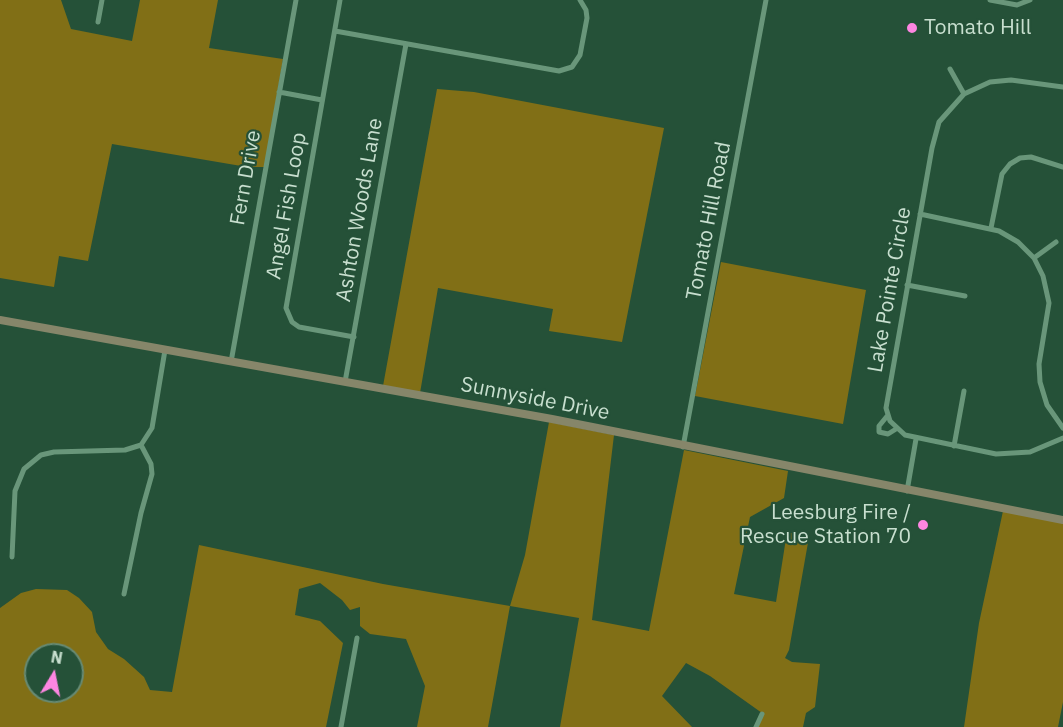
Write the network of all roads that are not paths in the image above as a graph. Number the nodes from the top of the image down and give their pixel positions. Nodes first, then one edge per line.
1 (102, 0) edge
2 (296, 0) edge
3 (340, 0) edge
4 (580, 0) edge
5 (766, 0) edge
6 (990, 0) edge
7 (1030, 0) edge
8 (98, 22) dead end
9 (335, 31) junction
10 (406, 44) junction
11 (950, 69) dead end
12 (1063, 87) edge
13 (279, 92) junction
14 (964, 94) junction
15 (322, 100) junction
16 (1063, 166) edge
17 (920, 214) junction
18 (991, 228) junction
19 (1056, 242) dead end
20 (1034, 258) junction
21 (907, 285) junction
22 (965, 296) dead end
23 (0, 320) edge
24 (354, 337) junction
25 (165, 350) junction
26 (231, 362) junction
27 (345, 382) junction
28 (964, 391) dead end
29 (888, 415) junction
30 (1063, 428) edge
31 (896, 429) junction
32 (1063, 438) edge
33 (916, 439) junction
34 (141, 445) junction
35 (954, 446) junction
36 (683, 447) junction
37 (907, 490) junction
38 (1063, 520) edge
39 (12, 557) dead end
40 (124, 594) dead end
41 (357, 638) dead end
42 (762, 714) dead end
43 (341, 727) edge
44 (756, 727) edge

1 - 8 street
2 - 13 street, Fern Drive
3 - 9 street, Angel Fish Loop
4 - 10 street
5 - 36 street, Tomato Hill Road
6 - 7 street
9 - 10 street
9 - 15 street, Angel Fish Loop
10 - 24 street, Ashton Woods Lane
11 - 14 street
12 - 14 street, Lake Pointe Circle
13 - 15 street
13 - 26 street, Fern Drive
14 - 17 street, Lake Pointe Circle
15 - 24 street, Angel Fish Loop
16 - 18 street
17 - 18 street
17 - 21 street, Lake Pointe Circle
18 - 20 street
19 - 20 street
20 - 30 street
21 - 22 street
21 - 29 street, Lake Pointe Circle
23 - 25 street, Sunnyside Drive
24 - 27 street, Ashton Woods Lane
25 - 26 street, Sunnyside Drive
25 - 34 street
26 - 27 street, Sunnyside Drive
27 - 36 street, Sunnyside Drive
28 - 35 street
29 - 31 street
29 - 31 street, Lake Pointe Circle
31 - 33 street
32 - 35 street
33 - 35 street
33 - 37 street
34 - 39 street
34 - 40 street
36 - 37 street, Sunnyside Drive
37 - 38 street, Sunnyside Drive
41 - 43 street
42 - 44 street

